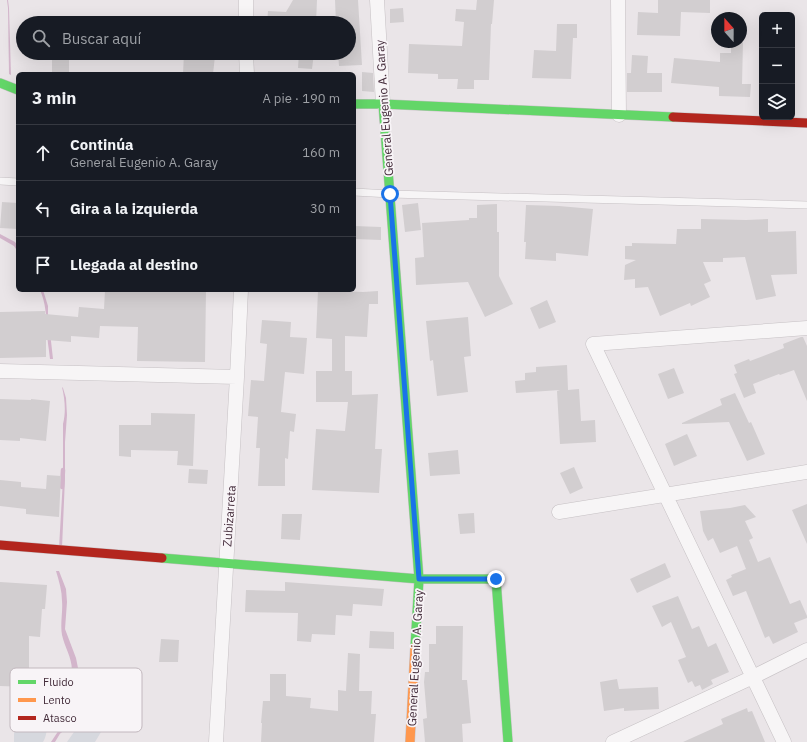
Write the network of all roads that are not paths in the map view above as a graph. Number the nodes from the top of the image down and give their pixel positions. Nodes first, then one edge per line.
1 (246, 0) edge
2 (376, 0) edge
3 (618, 0) edge
4 (246, 16) edge
5 (246, 60) edge
6 (247, 72) edge
7 (0, 83) edge
8 (16, 89) edge
9 (356, 104) edge
10 (383, 104) junction
11 (619, 115) junction
12 (807, 123) edge
13 (0, 181) edge
14 (16, 182) edge
15 (356, 192) edge
16 (390, 194) junction
17 (807, 205) edge
18 (241, 292) edge
19 (807, 328) edge
20 (0, 371) edge
21 (237, 377) junction
22 (807, 472) edge
23 (665, 495) junction
24 (559, 512) dead end
25 (0, 545) edge
26 (226, 563) junction
27 (419, 579) junction
28 (807, 650) edge
29 (753, 677) junction
30 (216, 742) edge
31 (410, 742) edge
32 (508, 742) edge
33 (613, 742) edge
34 (784, 742) edge

1 - 4 street
2 - 10 street, General Eugenio A. Garay
3 - 11 street
5 - 6 street
7 - 8 street
9 - 10 street
10 - 11 street
10 - 16 street, General Eugenio A. Garay
11 - 12 street
13 - 14 lane
15 - 16 lane
16 - 17 lane
16 - 27 street, General Eugenio A. Garay
18 - 21 street, Zubizarreta
19 - 23 street
20 - 21 street
21 - 26 street, Zubizarreta
22 - 23 street
23 - 24 street
23 - 29 street
25 - 26 street
26 - 27 street
26 - 30 street, Zubizarreta
27 - 31 street, General Eugenio A. Garay
27 - 32 street
28 - 29 street
29 - 33 street
29 - 34 street

